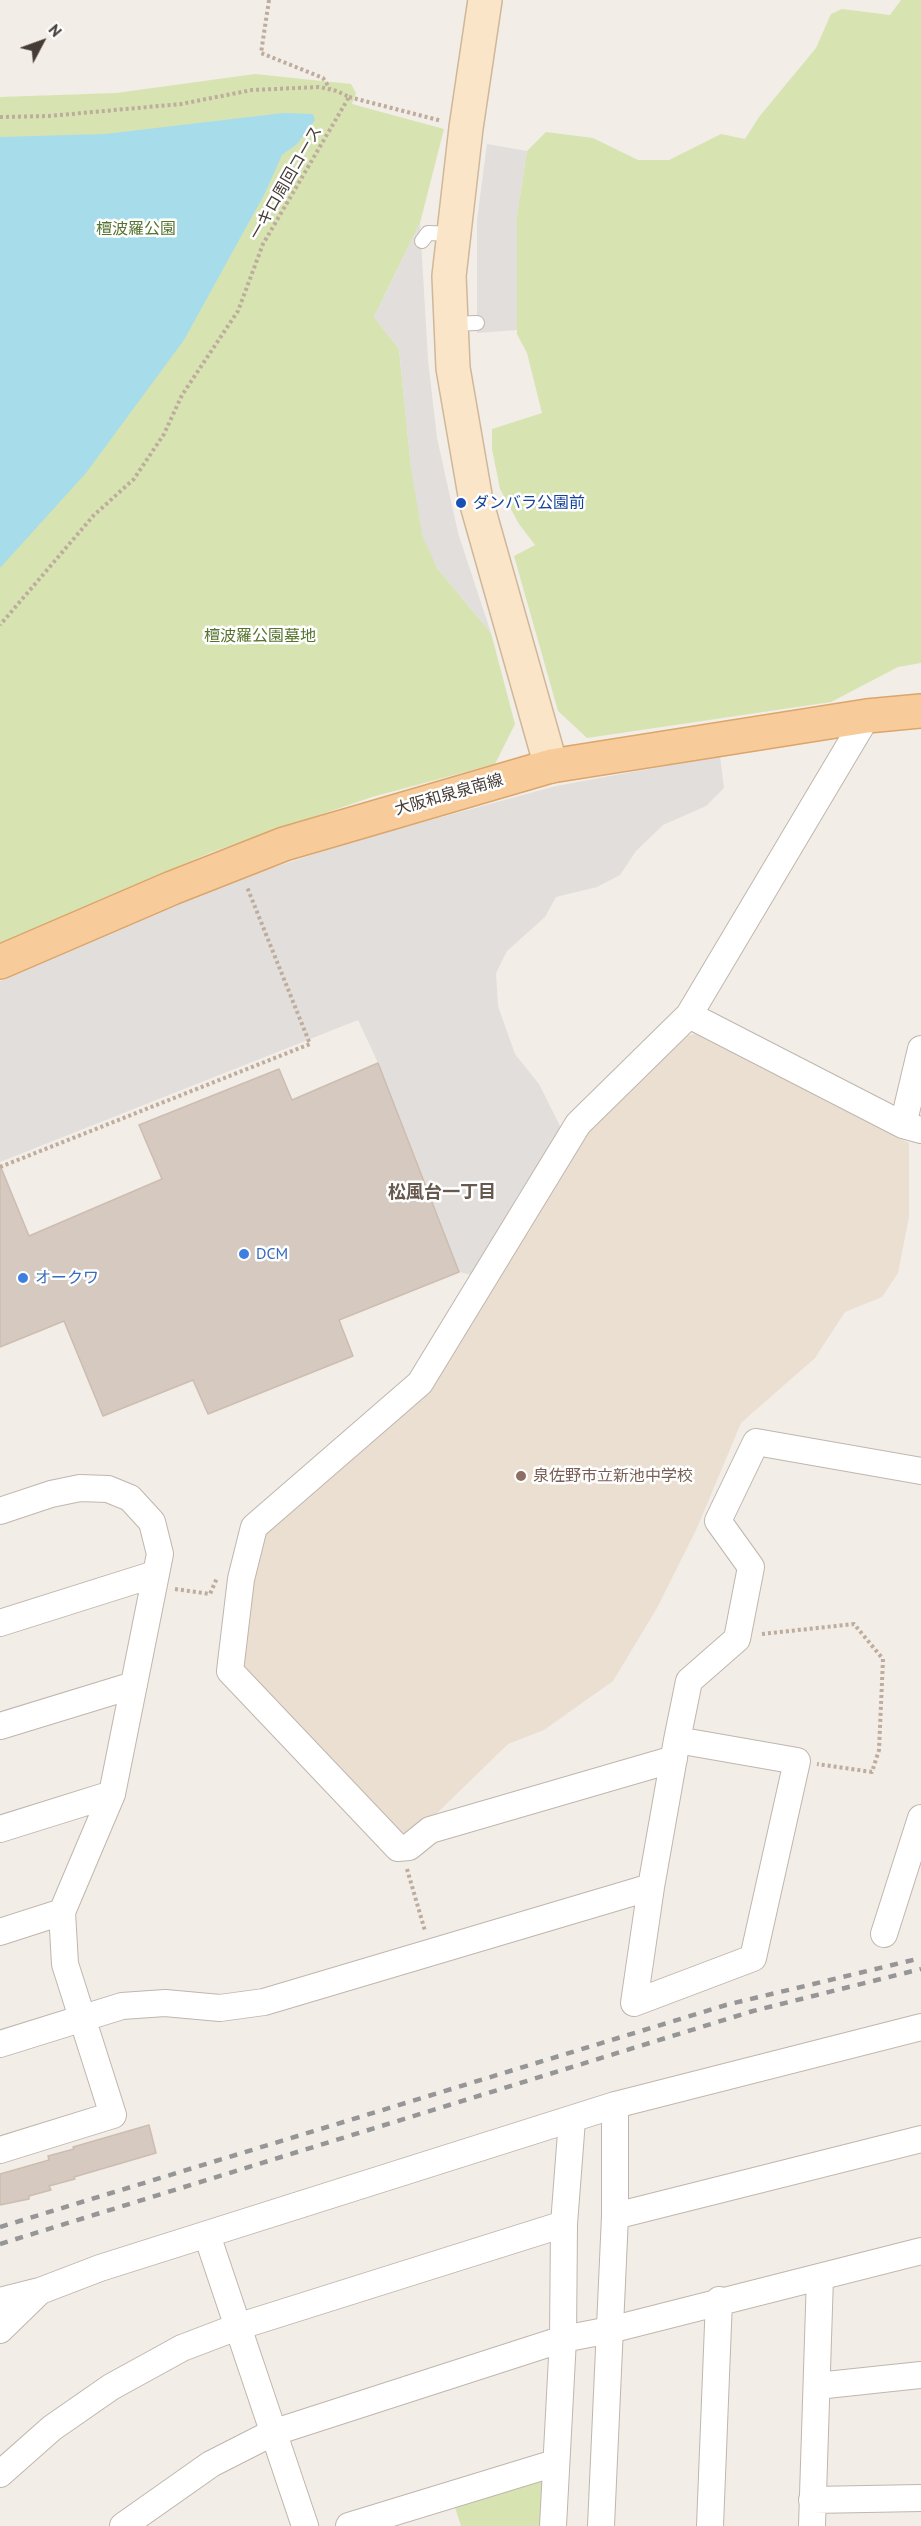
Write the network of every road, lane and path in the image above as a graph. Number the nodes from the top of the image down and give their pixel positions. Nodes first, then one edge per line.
1 (268, 0) edge
2 (485, 0) edge
3 (330, 89) junction
4 (350, 97) junction
5 (0, 117) edge
6 (466, 128) junction
7 (454, 234) junction
8 (422, 241) dead end
9 (0, 625) edge
10 (921, 711) edge
11 (867, 716) junction
12 (551, 766) junction
13 (237, 863) junction
14 (0, 962) edge
15 (689, 1015) junction
16 (921, 1050) edge
17 (912, 1127) edge
18 (0, 1167) edge
19 (921, 1471) edge
20 (0, 1511) edge
21 (154, 1580) junction
22 (210, 1594) dead end
23 (0, 1623) edge
24 (737, 1639) junction
25 (134, 1685) junction
26 (0, 1726) edge
27 (675, 1749) junction
28 (796, 1761) junction
29 (112, 1794) junction
30 (921, 1818) edge
31 (0, 1829) edge
32 (914, 1861) edge
33 (651, 1887) junction
34 (413, 1891) dead end
35 (62, 1912) junction
36 (0, 1932) edge
37 (884, 1934) dead end
38 (432, 1952) junction
39 (81, 2017) junction
40 (921, 2027) edge
41 (0, 2044) edge
42 (615, 2105) junction
43 (572, 2120) junction
44 (921, 2139) edge
45 (0, 2150) edge
46 (615, 2216) junction
47 (564, 2224) junction
48 (207, 2235) junction
49 (921, 2251) edge
50 (820, 2277) junction
51 (40, 2291) junction
52 (719, 2300) junction
53 (0, 2301) edge
54 (237, 2327) junction
55 (0, 2330) edge
56 (610, 2330) junction
57 (563, 2339) junction
58 (921, 2375) edge
59 (817, 2386) junction
60 (272, 2433) junction
61 (555, 2463) junction
62 (0, 2474) edge
63 (921, 2498) edge
64 (812, 2500) junction
65 (123, 2526) edge
66 (305, 2526) edge
67 (350, 2526) edge
68 (552, 2526) edge
69 (601, 2526) edge
70 (710, 2526) edge
71 (812, 2526) edge

1 - 3 path
2 - 6 street
3 - 4 path
3 - 5 path
4 - 6 path
4 - 9 path, 一キロ周回コース
6 - 7 street
7 - 8 lane
7 - 12 street
10 - 11 main road, 大阪和泉泉南線
11 - 12 main road, 大阪和泉泉南線
11 - 15 street
12 - 13 main road, 大阪和泉泉南線
13 - 14 main road, 大阪和泉泉南線
13 - 18 path
15 - 17 street
15 - 27 street
16 - 17 street
19 - 24 street
20 - 21 street
21 - 22 path
21 - 23 street
21 - 25 street
24 - 27 street
24 - 28 path
25 - 26 street
25 - 29 street
27 - 28 street
27 - 33 street
28 - 33 street
29 - 31 street
29 - 35 street
30 - 32 street
32 - 37 street
33 - 38 street
34 - 38 path
35 - 36 street
35 - 39 street
38 - 39 street
39 - 41 street
39 - 45 street
40 - 42 street
42 - 43 street
42 - 46 street
43 - 47 street
43 - 48 street
44 - 46 street
46 - 56 street
47 - 54 street
47 - 57 street
48 - 51 street
48 - 54 street
49 - 50 street
50 - 52 street
50 - 59 street
51 - 53 street
51 - 55 street
52 - 56 street
52 - 70 street
54 - 60 street
54 - 62 street
56 - 57 street
56 - 69 street
57 - 60 street
57 - 61 street
58 - 59 street
59 - 64 street
60 - 65 street
60 - 66 street
61 - 67 street
61 - 68 street
63 - 64 street
64 - 71 street

